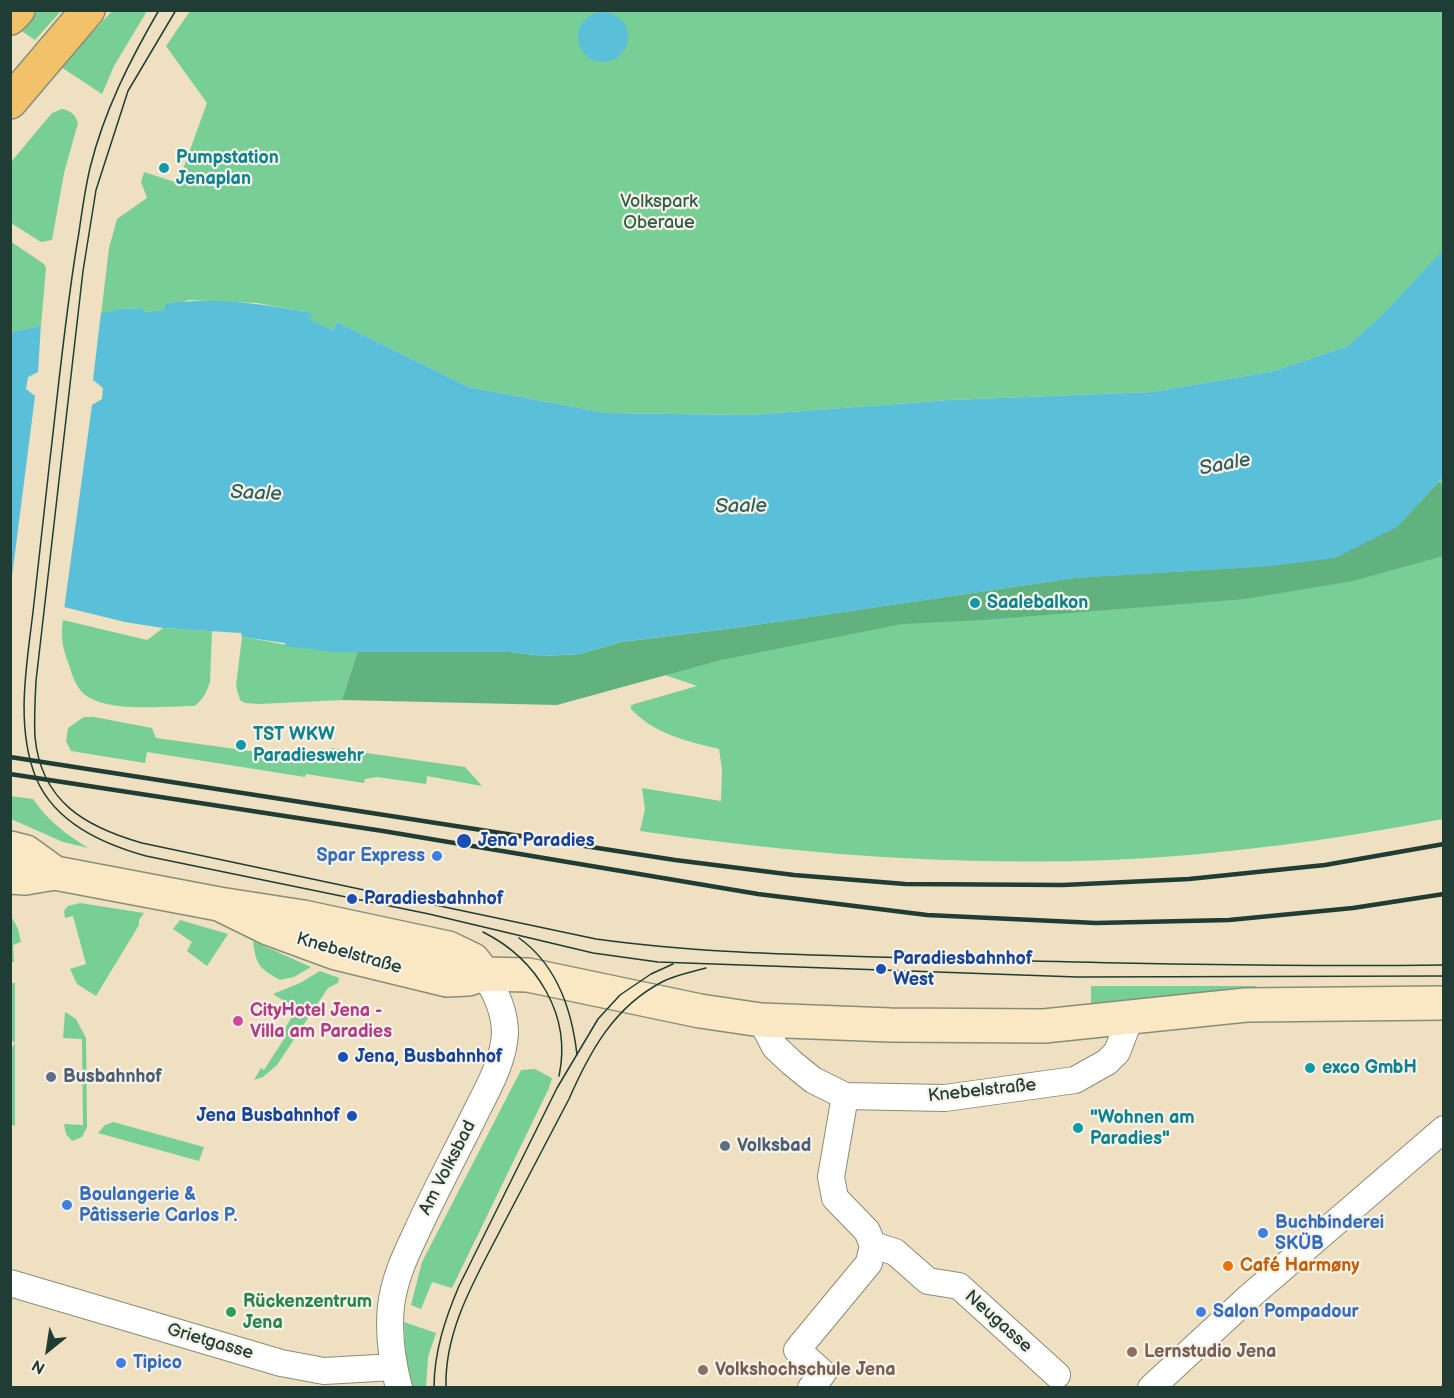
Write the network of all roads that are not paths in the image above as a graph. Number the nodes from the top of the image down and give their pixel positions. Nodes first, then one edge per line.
1 (18, 10) edge
2 (88, 10) edge
3 (10, 18) edge
4 (10, 102) edge
5 (10, 848) edge
6 (55, 873) junction
7 (10, 877) edge
8 (484, 974) junction
9 (1443, 1004) edge
10 (1130, 1018) junction
11 (761, 1020) junction
12 (844, 1096) junction
13 (1443, 1130) edge
14 (873, 1245) junction
15 (10, 1283) edge
16 (1057, 1375) dead end
17 (397, 1377) edge
18 (811, 1388) edge
19 (1151, 1388) edge

1 - 3 main road
2 - 4 main road
5 - 6 main road, Knebelstraße
6 - 7 main road, Knebelstraße
6 - 8 main road, Knebelstraße
8 - 11 main road, Knebelstraße
8 - 17 street, Am Volksbad
9 - 10 main road, Knebelstraße
10 - 11 main road, Knebelstraße
10 - 12 street, Knebelstraße
11 - 12 street, Knebelstraße
12 - 14 street
13 - 19 street
14 - 16 street, Neugasse
14 - 18 street
15 - 17 street, Grietgasse

